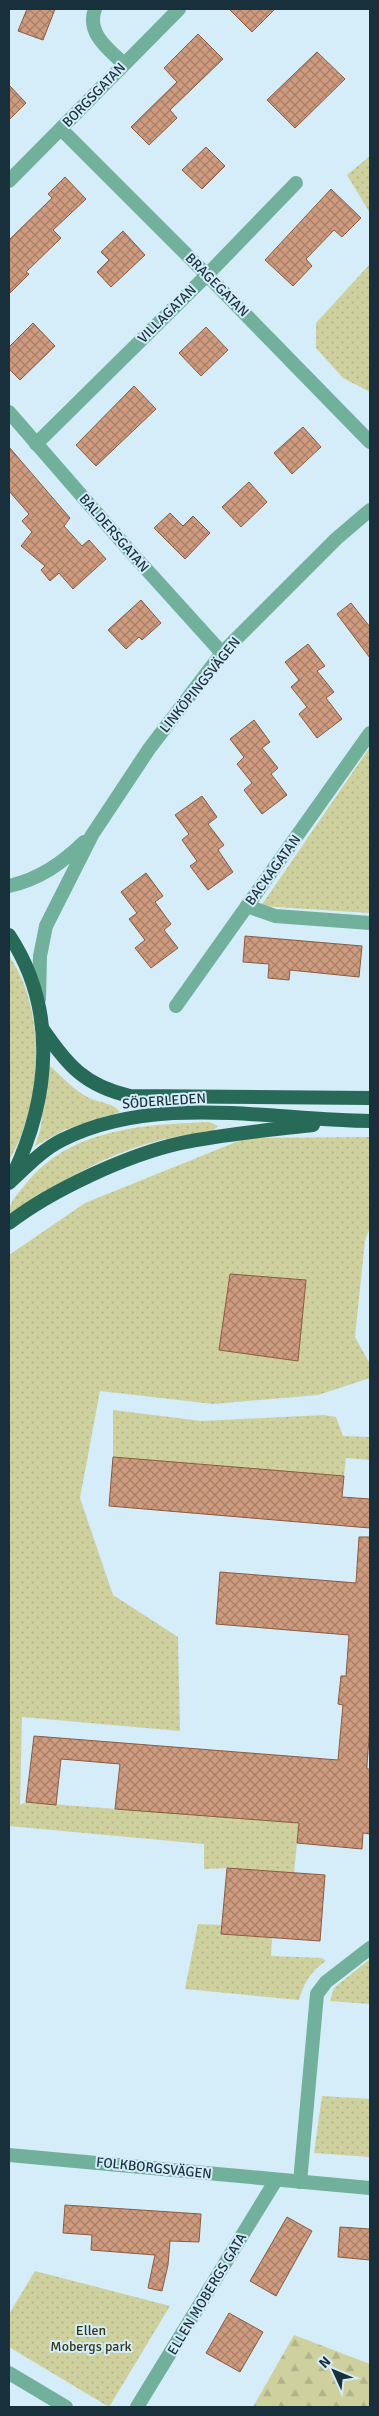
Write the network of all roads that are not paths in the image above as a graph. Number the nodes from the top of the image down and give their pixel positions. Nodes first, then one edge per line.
1 (95, 9) edge
2 (179, 9) edge
3 (124, 64) junction
4 (61, 129) junction
5 (9, 181) edge
6 (296, 183) dead end
7 (207, 274) junction
8 (9, 412) edge
9 (370, 442) edge
10 (36, 444) junction
11 (370, 510) edge
12 (222, 653) junction
13 (370, 733) edge
14 (92, 835) junction
15 (9, 886) edge
16 (247, 906) junction
17 (370, 923) edge
18 (9, 935) edge
19 (39, 999) junction
20 (176, 1006) dead end
21 (42, 1028) junction
22 (370, 1098) edge
23 (351, 1121) junction
24 (370, 1121) edge
25 (9, 1183) edge
26 (9, 1223) edge
27 (370, 1948) edge
28 (9, 2155) edge
29 (276, 2180) junction
30 (300, 2182) junction
31 (370, 2188) edge
32 (9, 2373) edge
33 (66, 2407) edge
34 (138, 2407) edge

1 - 3 street
2 - 3 street, BORGSGATAN
3 - 4 street, BORGSGATAN
4 - 5 street, BORGSGATAN
4 - 7 street, BRAGEGATAN
6 - 7 street, VILLAGATAN
7 - 9 street, BRAGEGATAN
7 - 10 street, VILLAGATAN
8 - 10 street, BALDERSGATAN
10 - 12 street, BALDERSGATAN
11 - 12 street, LINKÖPINGSVÄGEN
12 - 14 street, LINKÖPINGSVÄGEN
13 - 16 street, BACKAGATAN
14 - 15 street, LINKÖPINGSVÄGEN
14 - 19 street, LINKÖPINGSVÄGEN
16 - 17 street
16 - 20 street, BACKAGATAN
18 - 19 highway
19 - 21 highway
21 - 22 highway, SÖDERLEDEN
21 - 25 highway
23 - 24 highway, SÖDERLEDEN
23 - 25 highway, SÖDERLEDEN
23 - 26 highway
27 - 30 street
28 - 29 street, FOLKBORGSVÄGEN
29 - 30 street, FOLKBORGSVÄGEN
29 - 34 street, ELLEN MOBERGS GATA
30 - 31 street, FOLKBORGSVÄGEN
32 - 33 street

